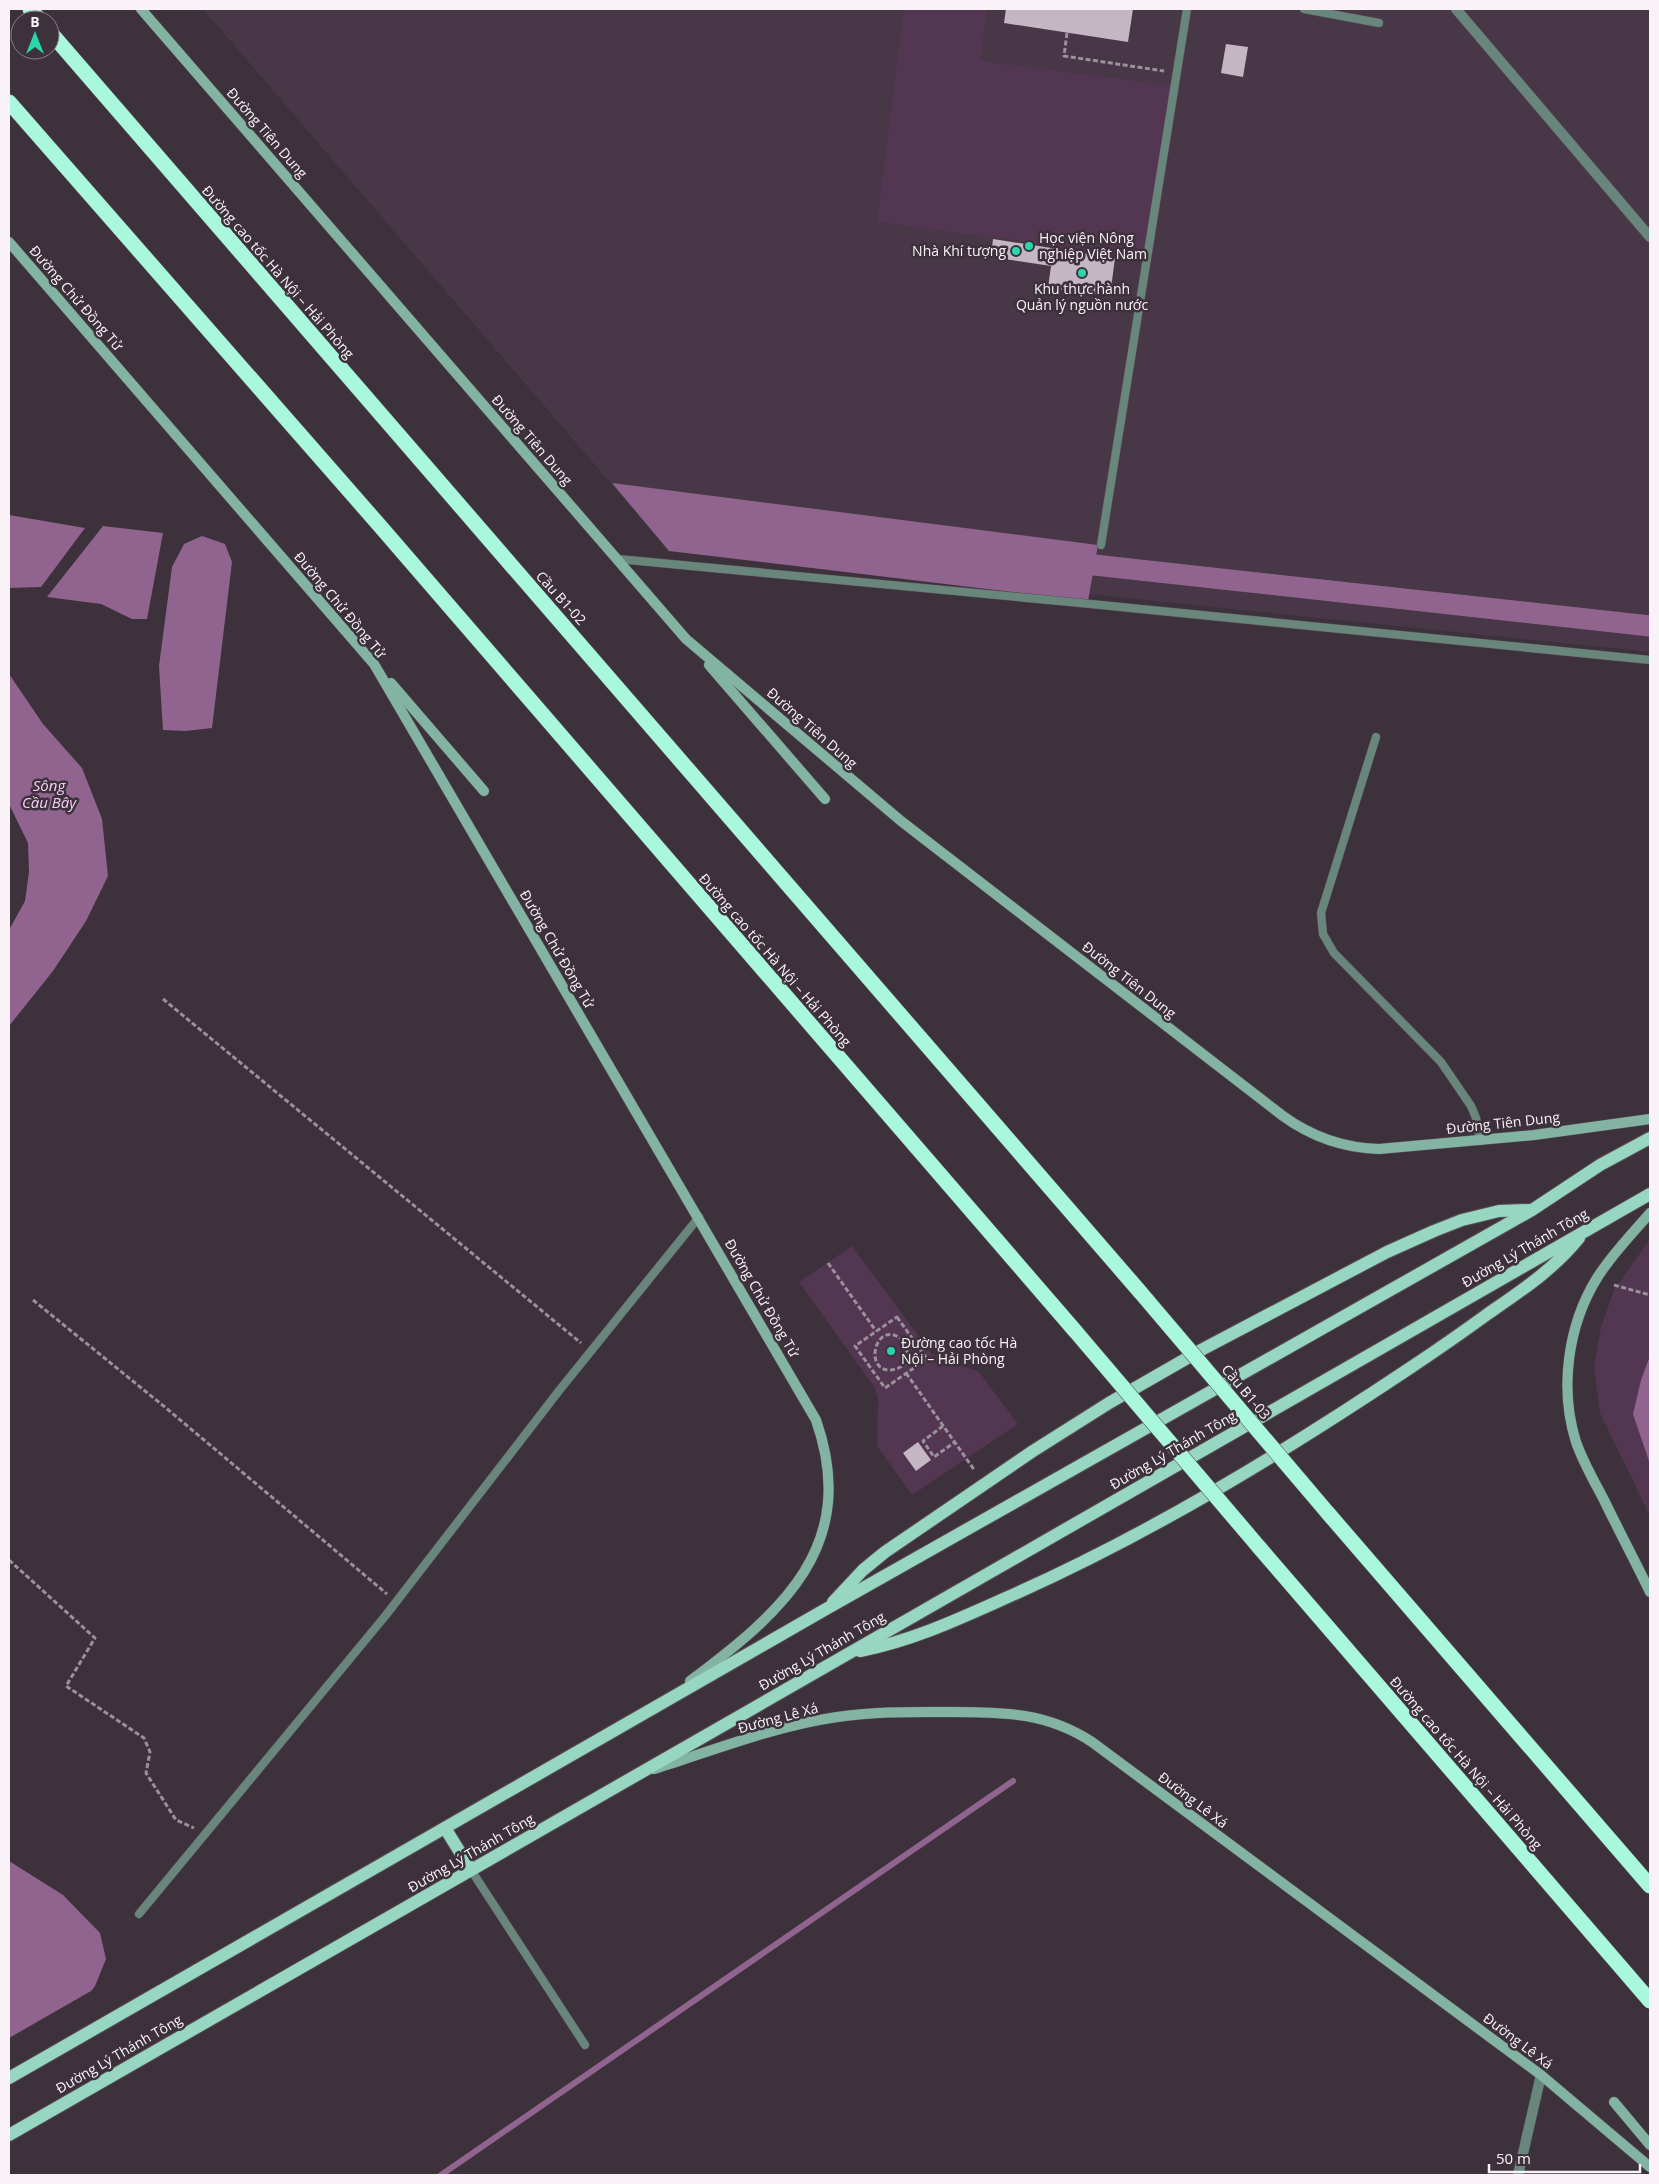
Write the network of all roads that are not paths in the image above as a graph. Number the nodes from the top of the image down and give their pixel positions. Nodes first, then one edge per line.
1 (141, 9) edge
2 (1187, 9) edge
3 (1304, 9) edge
4 (1456, 9) edge
5 (1378, 23) dead end
6 (60, 44) edge
7 (9, 102) edge
8 (1650, 237) edge
9 (9, 242) edge
10 (482, 533) joint
11 (1101, 545) dead end
12 (618, 559) junction
13 (686, 638) junction
14 (1650, 660) edge
15 (374, 664) junction
16 (1376, 737) dead end
17 (484, 792) dead end
18 (825, 799) dead end
19 (1650, 1119) edge
20 (1650, 1138) edge
21 (1480, 1141) junction
22 (1650, 1194) edge
23 (1532, 1210) junction
24 (1650, 1213) edge
25 (699, 1217) junction
26 (1586, 1231) junction
27 (1141, 1292) joint
28 (1650, 1592) edge
29 (826, 1610) junction
30 (848, 1654) junction
31 (658, 1706) junction
32 (637, 1775) junction
33 (445, 1828) junction
34 (472, 1870) junction
35 (1650, 1886) edge
36 (139, 1914) dead end
37 (1650, 2001) edge
38 (585, 2045) dead end
39 (1541, 2075) junction
40 (9, 2078) edge
41 (1614, 2102) dead end
42 (9, 2135) edge
43 (1650, 2145) edge
44 (1650, 2167) edge
45 (1518, 2175) edge

1 - 12 main road, Đường Tiên Dung
2 - 11 lane
3 - 5 lane
4 - 8 street
6 - 10 highway, Đường cao tốc Hà Nội – Hải Phòng
7 - 37 highway, Đường cao tốc Hà Nội – Hải Phòng, bridge
9 - 15 main road, Đường Chử Đồng Tử
10 - 27 highway, Cầu B1-02
12 - 13 main road, Đường Tiên Dung
12 - 14 lane
13 - 18 main road
13 - 21 main road, Đường Tiên Dung
15 - 17 main road
15 - 25 main road, Đường Chử Đồng Tử
16 - 21 lane
19 - 21 main road, Đường Tiên Dung
20 - 23 main road
22 - 26 main road, Đường Lý Thánh Tông
23 - 29 main road
23 - 29 main road
24 - 28 main road
25 - 31 main road, Đường Chử Đồng Tử
25 - 36 lane
26 - 30 main road, Đường Lý Thánh Tông
26 - 30 main road
27 - 35 highway, Cầu B1-03, bridge
29 - 31 main road
30 - 32 main road, Đường Lý Thánh Tông
31 - 33 main road
32 - 34 main road, Đường Lý Thánh Tông
32 - 39 main road, Đường Lê Xá
33 - 34 main road
33 - 40 main road
34 - 38 lane
34 - 42 main road, Đường Lý Thánh Tông
39 - 44 main road, Đường Lê Xá
39 - 45 street
41 - 43 main road

